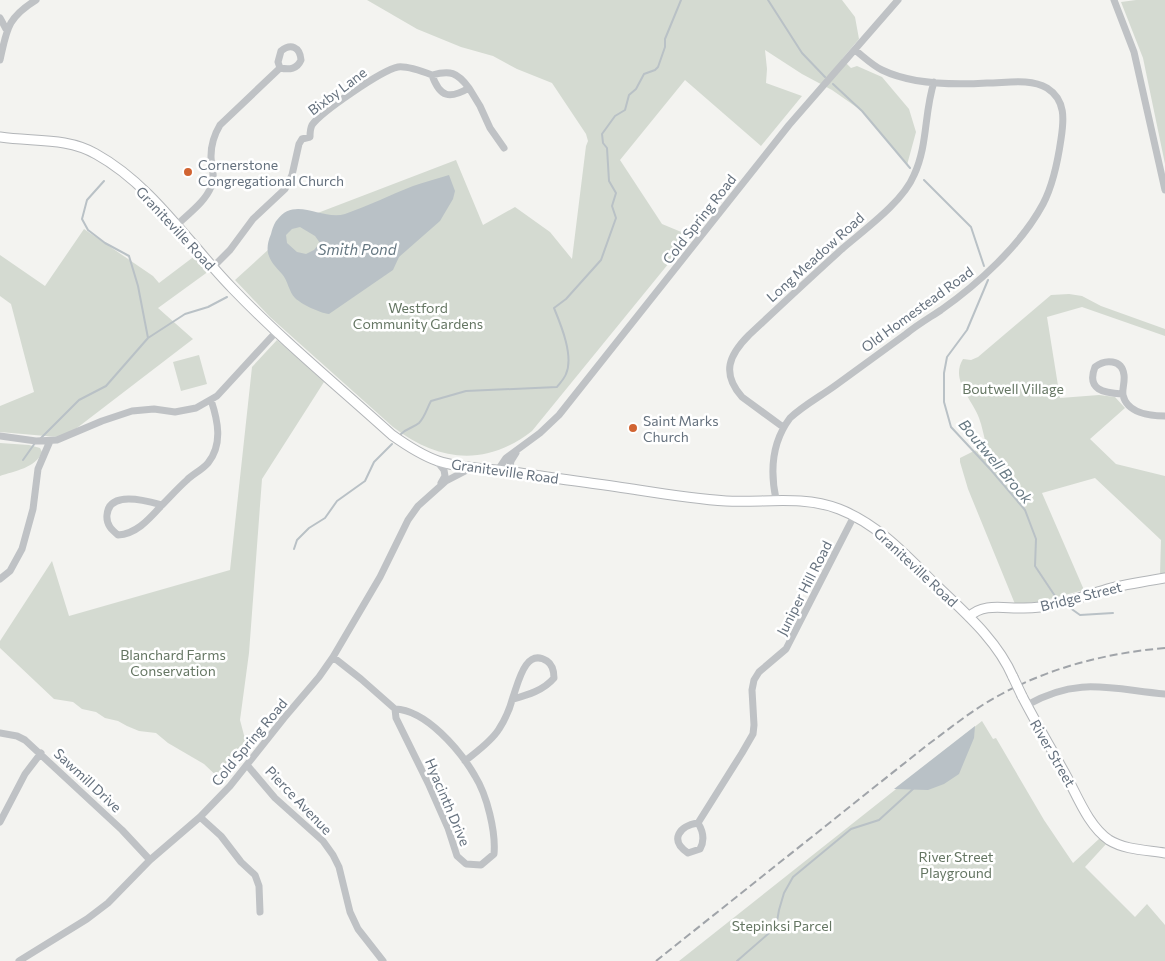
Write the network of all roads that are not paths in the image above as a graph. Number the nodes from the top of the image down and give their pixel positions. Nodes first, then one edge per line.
1 (36, 0) edge
2 (898, 0) edge
3 (1114, 0) edge
4 (0, 18) edge
5 (6, 29) junction
6 (855, 50) junction
7 (0, 60) edge
8 (280, 68) dead end
9 (432, 75) junction
10 (934, 82) junction
11 (468, 88) junction
12 (0, 137) edge
13 (504, 148) dead end
14 (1165, 190) edge
15 (176, 225) junction
16 (213, 267) junction
17 (276, 332) junction
18 (1122, 394) junction
19 (211, 400) junction
20 (1165, 416) edge
21 (783, 427) junction
22 (0, 436) edge
23 (50, 441) junction
24 (518, 450) junction
25 (436, 460) junction
26 (472, 468) junction
27 (498, 470) junction
28 (509, 471) junction
29 (439, 486) junction
30 (776, 500) junction
31 (162, 505) junction
32 (854, 516) junction
33 (1165, 578) edge
34 (0, 579) edge
35 (969, 617) junction
36 (333, 657) junction
37 (1165, 694) edge
38 (513, 699) junction
39 (1027, 706) junction
40 (395, 709) junction
41 (0, 733) edge
42 (41, 753) junction
43 (465, 761) junction
44 (247, 764) junction
45 (200, 817) junction
46 (0, 822) edge
47 (698, 822) junction
48 (1165, 853) edge
49 (150, 860) junction
50 (260, 912) dead end
51 (19, 961) edge
52 (383, 961) edge

1 - 5 street
2 - 6 street, Cold Spring Road
3 - 14 street
4 - 5 street
5 - 7 street
6 - 10 street, Old Homestead Road
6 - 24 street, Cold Spring Road
8 - 15 street
9 - 11 street, Bixby Lane
9 - 11 street
9 - 16 street, Bixby Lane
10 - 21 street, Long Meadow Road
10 - 21 street, Old Homestead Road
11 - 13 street, Bixby Lane
12 - 15 main road, Graniteville Road
15 - 16 main road, Graniteville Road
16 - 17 main road, Graniteville Road
17 - 19 street
17 - 25 main road, Graniteville Road
18 - 18 street
18 - 20 street
19 - 23 street
19 - 31 street
21 - 30 street, Old Homestead Road
22 - 23 street
23 - 34 street
24 - 27 street, Cold Spring Road
24 - 28 street, Cold Spring Road
25 - 26 main road, Graniteville Road
25 - 29 street
26 - 27 main road, Graniteville Road
26 - 29 street, Cold Spring Road
27 - 28 main road, Graniteville Road
28 - 30 main road, Graniteville Road
29 - 36 street, Cold Spring Road
30 - 32 main road, Graniteville Road
31 - 31 street
32 - 35 main road, Graniteville Road
32 - 47 street, Juniper Hill Road
33 - 35 main road, Bridge Street
35 - 39 main road, River Street, bridge
36 - 40 street, Hyacinth Drive
36 - 44 street, Cold Spring Road
37 - 39 street
38 - 38 street
38 - 43 street
39 - 48 main road, River Street
40 - 43 street, Hyacinth Drive
40 - 43 street, Hyacinth Drive
41 - 42 street, Sawmill Drive
42 - 46 street
42 - 49 street, Sawmill Drive
44 - 45 street, Cold Spring Road
44 - 52 street, Pierce Avenue
45 - 49 street, Cold Spring Road
45 - 50 street
47 - 47 street, Juniper Hill Road
49 - 51 street, Cold Spring Road

